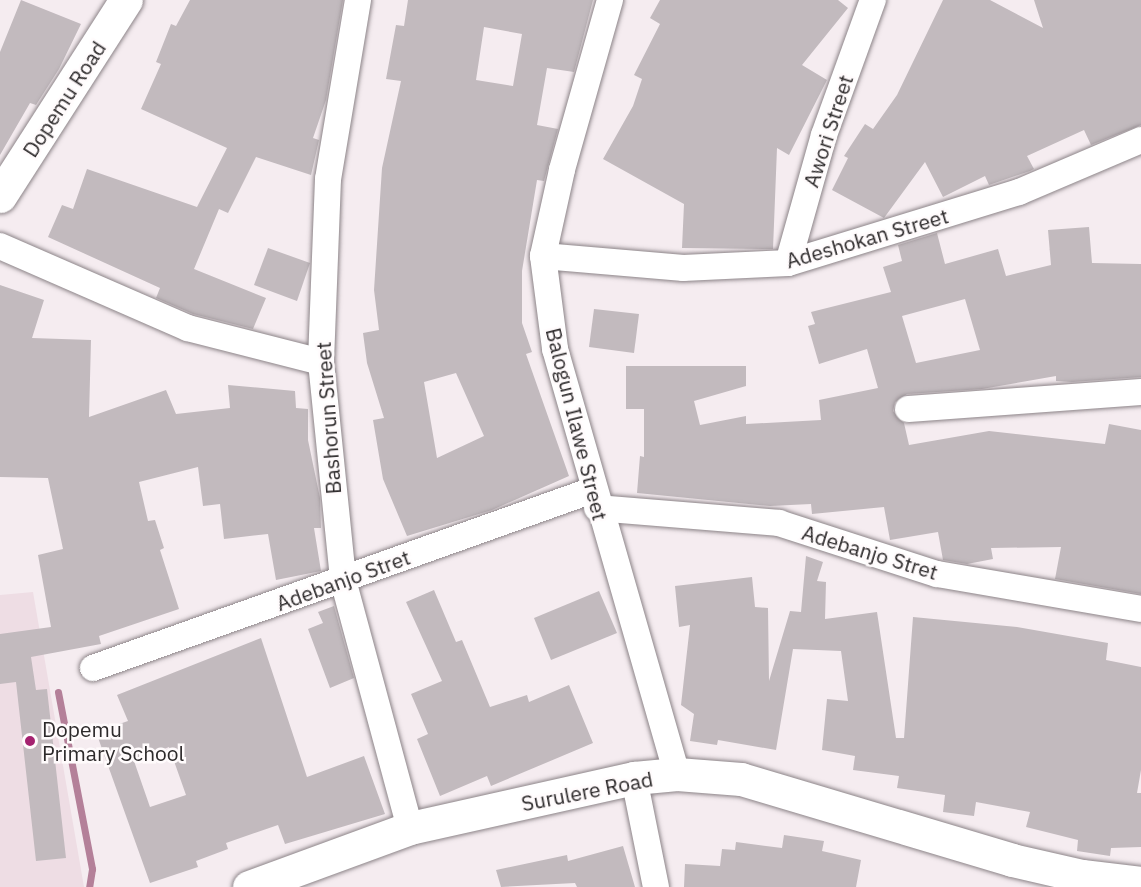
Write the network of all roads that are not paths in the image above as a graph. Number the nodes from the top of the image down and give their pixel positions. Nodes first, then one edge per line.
1 (126, 0) edge
2 (358, 0) edge
3 (610, 0) edge
4 (873, 0) edge
5 (1141, 140) edge
6 (0, 196) edge
7 (0, 246) edge
8 (543, 256) junction
9 (788, 263) junction
10 (321, 362) junction
11 (1141, 392) edge
12 (908, 409) dead end
13 (595, 499) junction
14 (344, 580) junction
15 (1141, 609) edge
16 (93, 668) dead end
17 (677, 774) junction
18 (634, 778) junction
19 (410, 828) junction
20 (1141, 882) edge
21 (249, 887) edge
22 (656, 887) edge

1 - 6 main road, Dopemu Road
2 - 10 street, Bashorun Street
3 - 8 street, Balogun Ilawe Street
4 - 9 street, Awori Street
5 - 9 street, Adeshokan Street
7 - 10 street
8 - 9 street, Adeshokan Street
8 - 13 street, Balogun Ilawe Street
10 - 14 street, Bashorun Street
11 - 12 street
13 - 14 street, Adebanjo Stret
13 - 15 street, Adebanjo Stret
13 - 17 street, Balogun Ilawe Street
14 - 16 street, Adebanjo Stret
14 - 19 street, Bashorun Street
17 - 18 main road, Surulere Road
17 - 20 main road, Surulere Road
18 - 19 main road, Surulere Road
18 - 22 street
19 - 21 main road, Surulere Road

